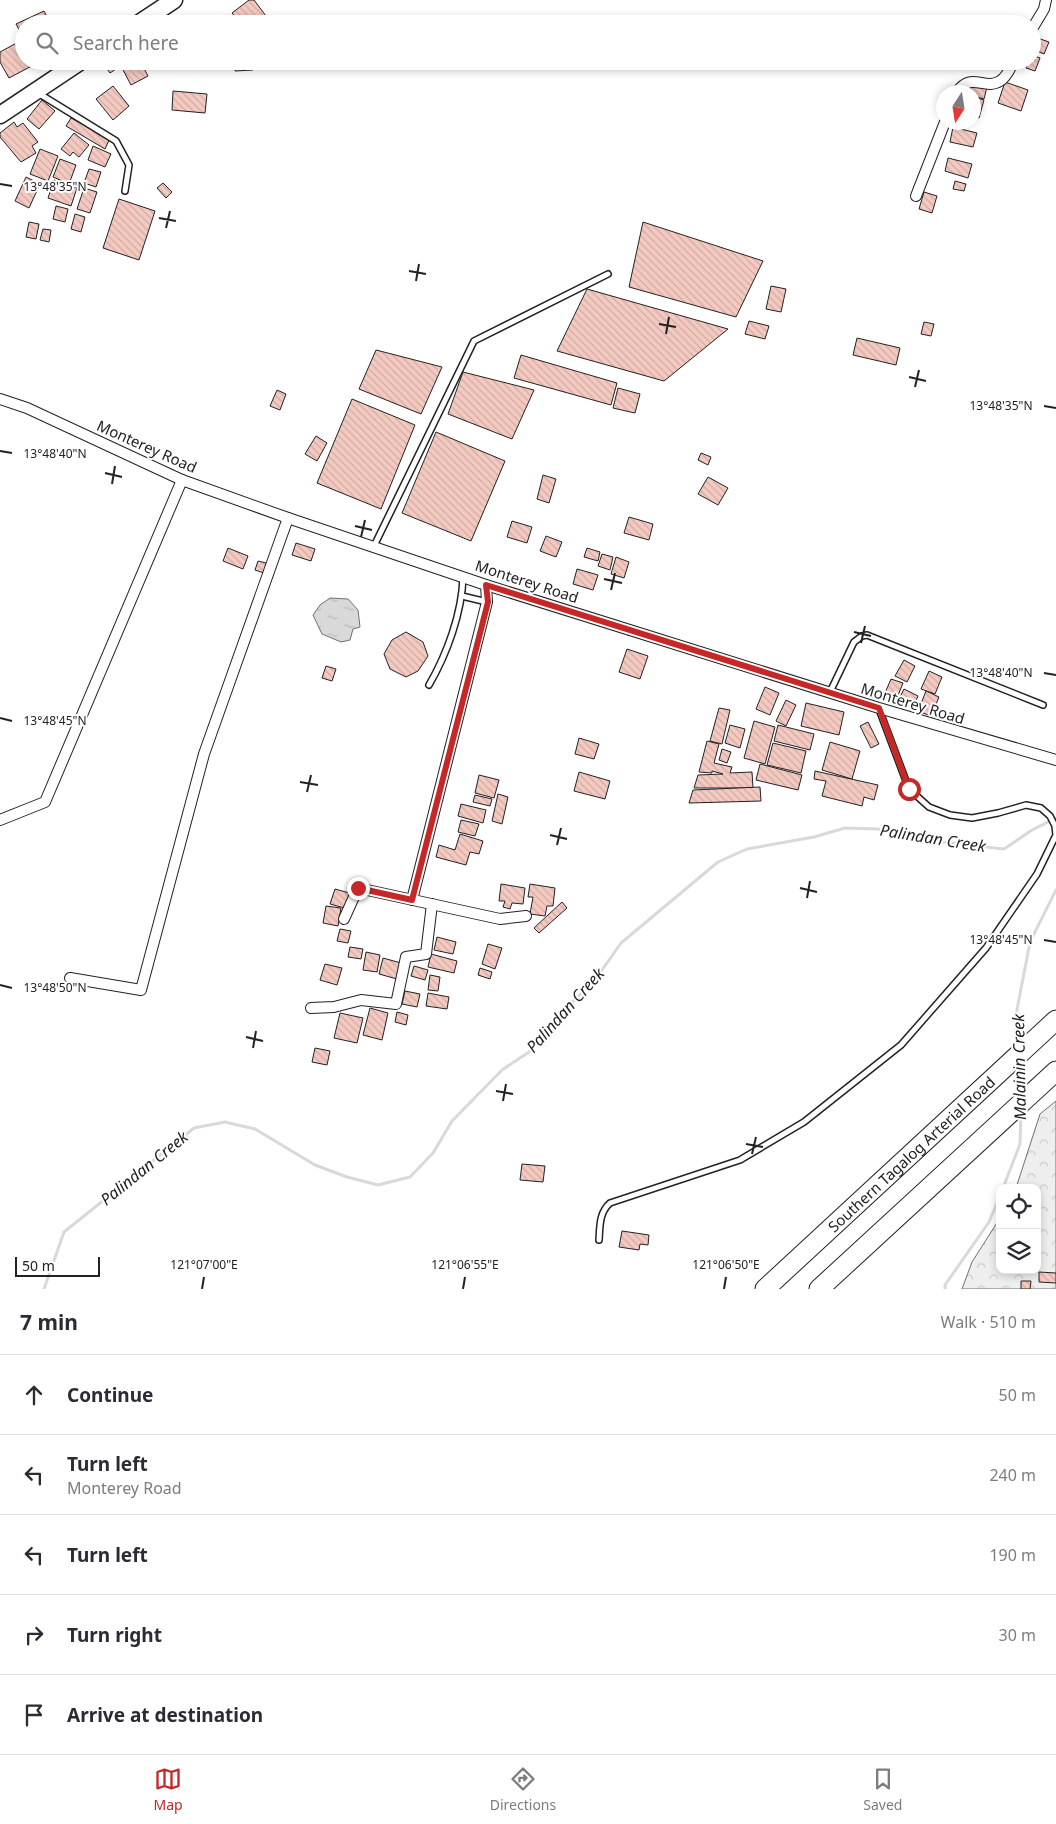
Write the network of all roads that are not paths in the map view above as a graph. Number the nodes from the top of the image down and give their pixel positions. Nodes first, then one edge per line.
1 (174, 0) edge
2 (1046, 0) edge
3 (152, 15) edge
4 (1040, 15) edge
5 (67, 70) edge
6 (1009, 70) edge
7 (962, 85) edge
8 (35, 91) junction
9 (0, 115) edge
10 (942, 130) edge
11 (125, 191) dead end
12 (916, 196) dead end
13 (608, 274) dead end
14 (0, 399) edge
15 (182, 480) junction
16 (288, 518) junction
17 (374, 546) junction
18 (463, 577) junction
19 (486, 585) junction
20 (462, 596) junction
21 (488, 602) junction
22 (429, 685) dead end
23 (830, 693) junction
24 (1043, 704) dead end
25 (879, 708) junction
26 (1056, 760) edge
27 (0, 820) edge
28 (1055, 826) edge
29 (412, 900) junction
30 (432, 904) junction
31 (526, 916) dead end
32 (344, 920) dead end
33 (70, 978) dead end
34 (311, 1008) dead end
35 (1056, 1020) edge
36 (1056, 1071) edge
37 (599, 1240) dead end
38 (766, 1289) edge
39 (819, 1289) edge

1 - 3 main road
2 - 4 street
5 - 8 main road
6 - 7 street
8 - 9 main road
8 - 11 lane
10 - 12 street
13 - 17 lane
14 - 15 street, Monterey Road
15 - 16 street, Monterey Road
15 - 27 street
16 - 17 street, Monterey Road
16 - 33 street
17 - 18 street, Monterey Road
18 - 19 street, Monterey Road
18 - 20 lane
19 - 21 street
19 - 23 street, Monterey Road
20 - 21 lane
20 - 22 lane
21 - 29 street
23 - 24 lane
23 - 25 street, Monterey Road
25 - 26 street, Monterey Road
25 - 28 lane
28 - 37 lane
29 - 30 street
29 - 32 street
30 - 31 street
30 - 34 street
35 - 38 highway, Southern Tagalog Arterial Road
36 - 39 highway

